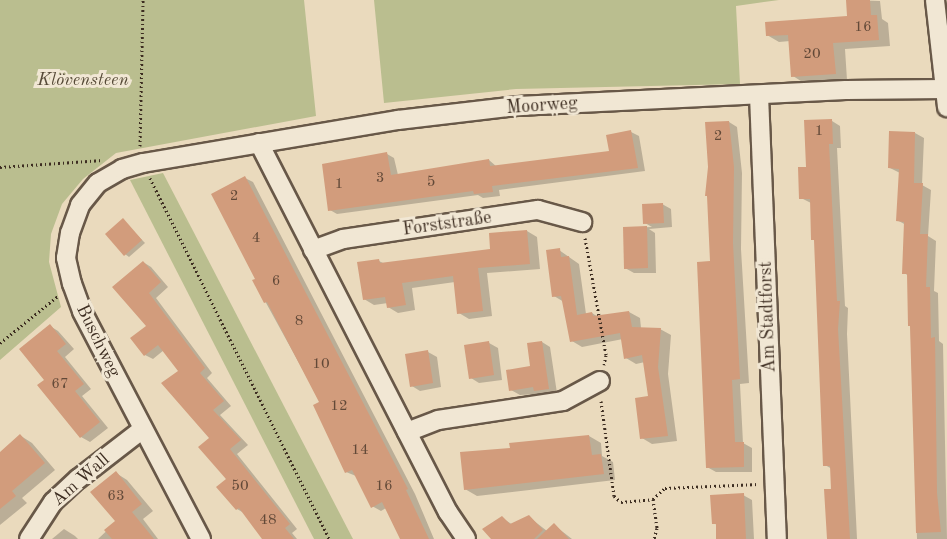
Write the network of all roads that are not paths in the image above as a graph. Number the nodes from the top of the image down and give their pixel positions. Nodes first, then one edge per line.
1 (935, 0) edge
2 (759, 95) junction
3 (946, 98) edge
4 (259, 143) junction
5 (143, 163) joint
6 (582, 222) road end
7 (313, 250) junction
8 (600, 381) road end
9 (142, 429) junction
10 (407, 432) junction
11 (29, 539) edge
12 (201, 539) edge
13 (466, 539) edge
14 (777, 539) edge

1 - 3 street
2 - 3 street, Moorweg
2 - 4 street, Moorweg
2 - 14 street, Am Stadtforst
4 - 5 street, Moorweg
4 - 7 street
5 - 9 street, Buschweg
6 - 7 street, Forststraße
7 - 10 street
8 - 10 street
9 - 11 street, Am Wall
9 - 12 street, Buschweg
10 - 13 street

